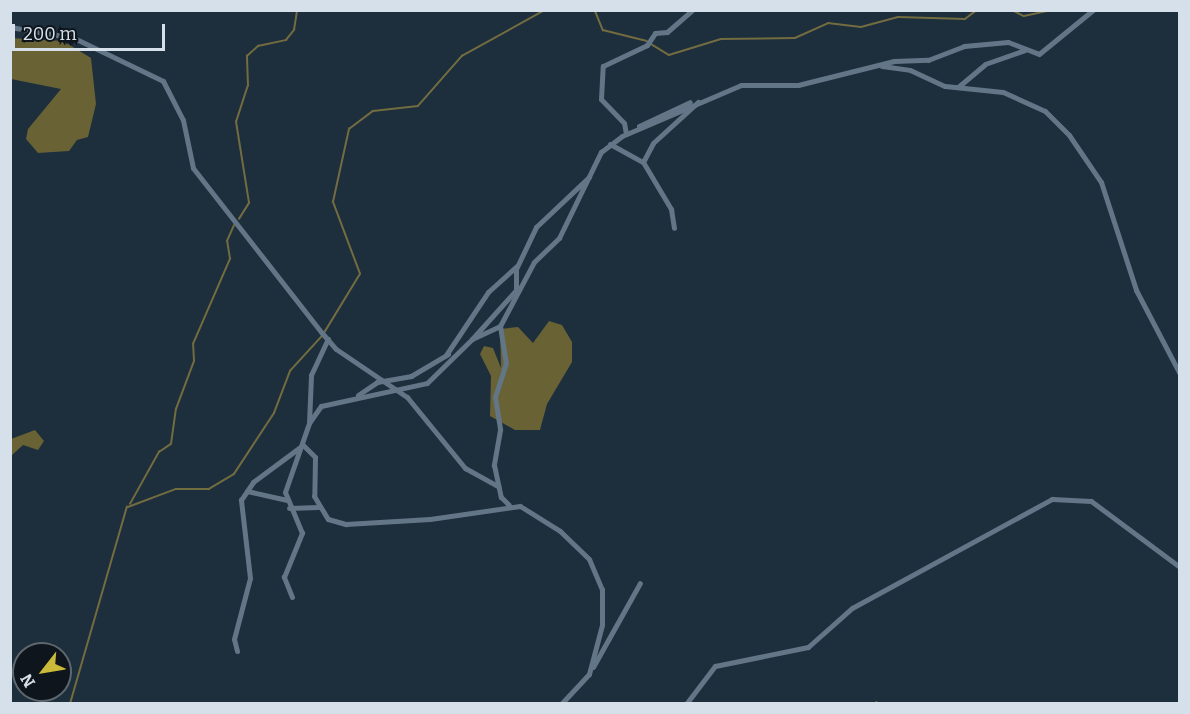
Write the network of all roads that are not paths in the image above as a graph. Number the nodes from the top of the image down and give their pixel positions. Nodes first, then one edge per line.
1 (692, 10) edge
2 (1093, 10) edge
3 (10, 27) edge
4 (1025, 50) junction
5 (878, 65) junction
6 (958, 87) junction
7 (700, 100) junction
8 (624, 135) junction
9 (610, 144) junction
10 (643, 162) junction
11 (589, 177) junction
12 (674, 228) dead end
13 (518, 265) junction
14 (521, 283) junction
15 (516, 290) junction
16 (500, 326) junction
17 (325, 336) junction
18 (472, 339) junction
19 (458, 351) junction
20 (446, 355) junction
21 (1179, 374) edge
22 (388, 383) junction
23 (398, 389) junction
24 (356, 398) junction
25 (309, 423) junction
26 (303, 445) junction
27 (498, 486) junction
28 (247, 491) junction
29 (287, 500) junction
30 (509, 505) junction
31 (318, 507) junction
32 (289, 508) junction
33 (1179, 567) edge
34 (640, 583) dead end
35 (292, 597) dead end
36 (237, 651) dead end
37 (589, 674) junction
38 (561, 704) edge
39 (686, 704) edge

1 - 8 street
2 - 4 street
3 - 17 street
4 - 5 street
4 - 6 street
5 - 6 street
5 - 7 street
6 - 21 street
7 - 8 street
7 - 10 street
8 - 9 street
9 - 10 street
9 - 11 street
10 - 12 street
11 - 13 street
11 - 14 street
13 - 15 street
13 - 20 street
14 - 15 street
14 - 16 street
15 - 18 street
16 - 18 street
16 - 27 street
17 - 22 street
17 - 25 street
18 - 19 street
19 - 20 street
19 - 23 street
20 - 22 street
22 - 23 street
22 - 24 street
23 - 24 street
23 - 27 street
24 - 25 street
25 - 26 street
26 - 28 street
26 - 29 street
26 - 31 street
27 - 30 street
28 - 29 street
28 - 36 street
29 - 32 street
30 - 31 street
30 - 37 street
31 - 32 street
32 - 35 street
33 - 39 street
34 - 37 street
37 - 38 street

